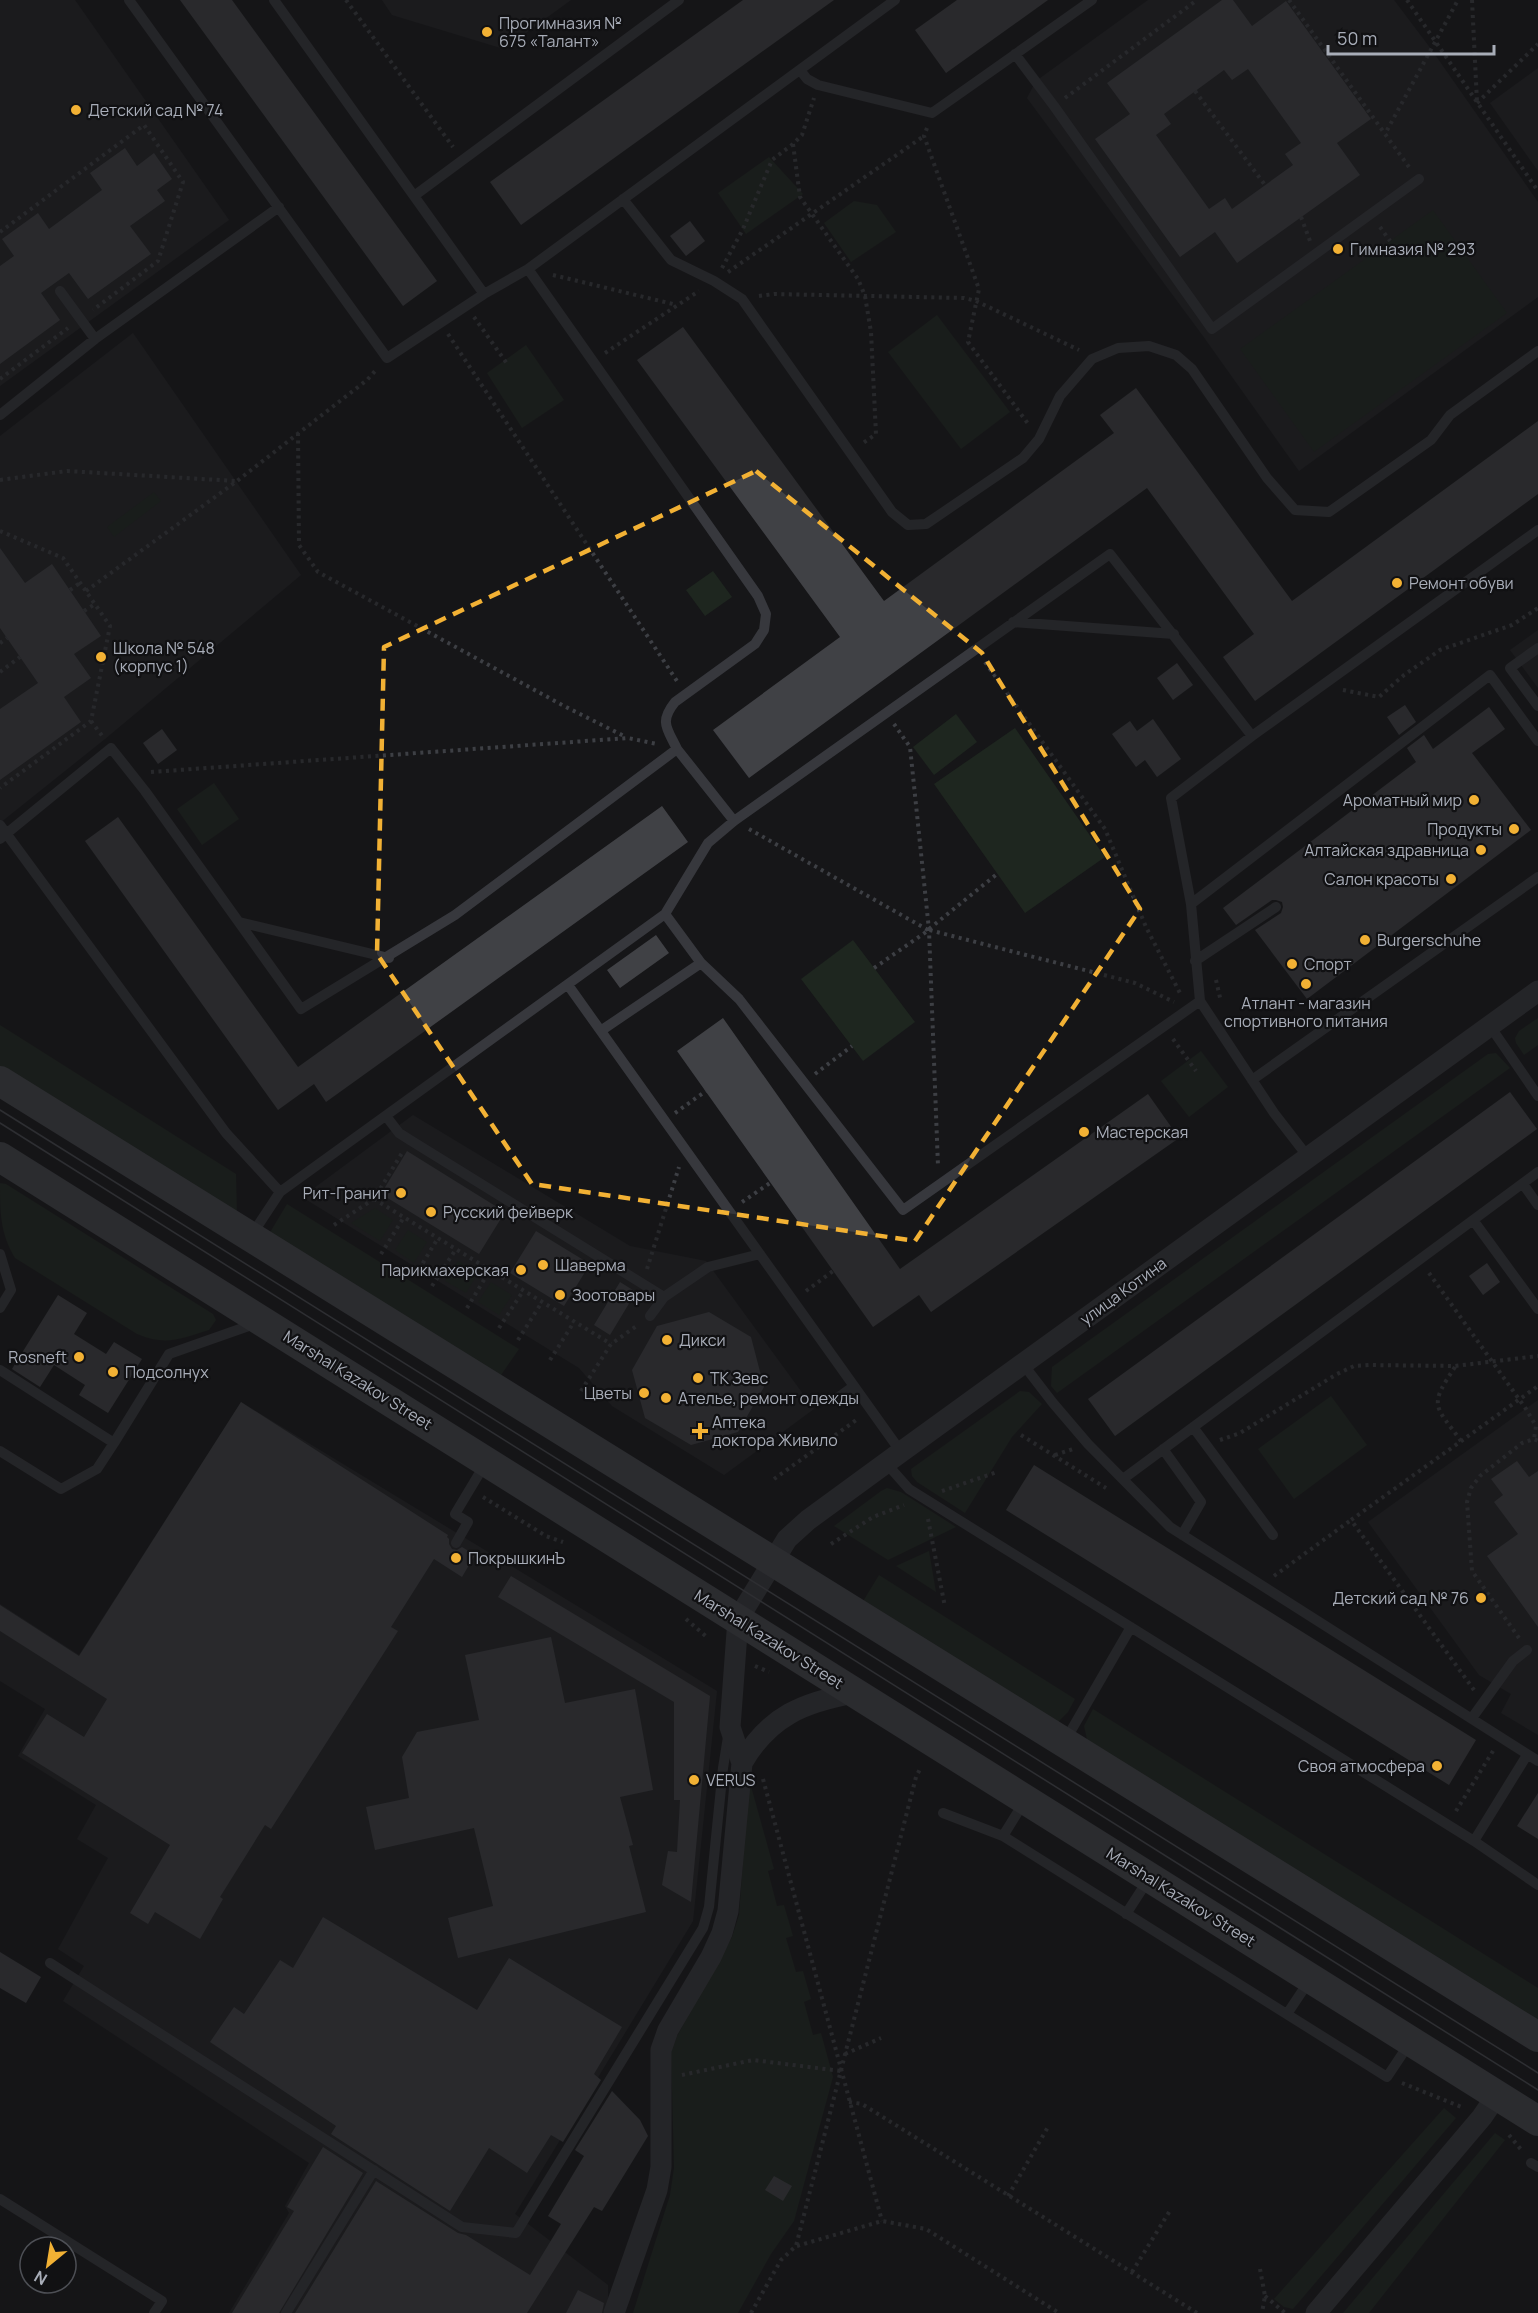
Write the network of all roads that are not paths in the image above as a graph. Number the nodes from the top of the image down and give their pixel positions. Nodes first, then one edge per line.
1 (129, 0) edge
2 (274, 0) edge
3 (679, 0) edge
4 (895, 0) edge
5 (1092, 0) edge
6 (1015, 54) junction
7 (800, 70) junction
8 (1419, 179) road end
9 (414, 196) junction
10 (623, 199) junction
11 (279, 207) junction
12 (528, 269) junction
13 (60, 291) dead end
14 (484, 294) junction
15 (95, 339) junction
16 (1538, 351) edge
17 (0, 415) edge
18 (1538, 530) edge
19 (1013, 622) junction
20 (1174, 634) junction
21 (1538, 648) edge
22 (1538, 706) edge
23 (1252, 736) junction
24 (1538, 741) edge
25 (677, 749) junction
26 (734, 821) junction
27 (2, 832) edge
28 (1538, 877) edge
29 (1191, 904) junction
30 (1276, 908) dead end
31 (665, 914) junction
32 (239, 922) junction
33 (389, 958) junction
34 (1195, 961) junction
35 (701, 963) junction
36 (568, 985) junction
37 (1538, 991) edge
38 (1200, 1001) junction
39 (1490, 1026) junction
40 (602, 1030) junction
41 (1252, 1080) junction
42 (0, 1081) edge
43 (1538, 1096) edge
44 (386, 1116) junction
45 (0, 1157) edge
46 (1308, 1157) junction
47 (1538, 1172) edge
48 (1523, 1184) junction
49 (280, 1192) junction
50 (1538, 1205) edge
51 (1473, 1220) junction
52 (251, 1236) junction
53 (0, 1254) edge
54 (760, 1254) junction
55 (664, 1297) junction
56 (0, 1308) edge
57 (1538, 1309) edge
58 (651, 1316) road end
59 (264, 1321) junction
60 (1023, 1364) junction
61 (0, 1370) edge
62 (854, 1386) junction
63 (836, 1399) dead end
64 (1193, 1427) junction
65 (114, 1443) junction
66 (1163, 1449) junction
67 (0, 1451) edge
68 (894, 1458) junction
69 (487, 1461) junction
70 (1123, 1479) junction
71 (1182, 1535) junction
72 (1273, 1535) dead end
73 (456, 1543) dead end
74 (772, 1561) junction
75 (738, 1619) junction
76 (1131, 1627) junction
77 (1527, 1650) road end
78 (855, 1693) junction
79 (1473, 1718) junction
80 (730, 1727) junction
81 (1064, 1742) junction
82 (1527, 1755) junction
83 (1538, 1761) edge
84 (742, 1763) junction
85 (1026, 1799) junction
86 (943, 1813) dead end
87 (1003, 1836) junction
88 (1474, 1841) junction
89 (1150, 1878) junction
90 (1538, 1885) edge
91 (1126, 1914) junction
92 (51, 1963) dead end
93 (1311, 1978) junction
94 (1287, 2014) junction
95 (1538, 2037) edge
96 (1410, 2041) junction
97 (1497, 2095) junction
98 (1538, 2121) edge
99 (374, 2170) junction
100 (0, 2199) edge
101 (154, 2313) edge
102 (286, 2313) edge
103 (614, 2313) edge
104 (1316, 2313) edge

1 - 11 lane
2 - 9 lane
3 - 9 lane
4 - 7 lane
5 - 6 lane
6 - 7 lane
6 - 8 lane
7 - 10 lane
9 - 14 lane
10 - 12 lane
10 - 16 lane
11 - 14 lane
11 - 15 lane
12 - 14 lane
12 - 25 lane
13 - 15 lane
15 - 17 lane
18 - 23 lane
19 - 20 lane
19 - 20 lane
19 - 26 lane
20 - 23 lane
21 - 22 lane
23 - 29 lane
24 - 29 lane
25 - 26 lane
25 - 33 lane
26 - 31 lane
27 - 32 lane
27 - 49 lane
28 - 41 lane
29 - 34 lane
30 - 34 lane
31 - 35 lane
31 - 36 lane
32 - 33 lane
32 - 33 lane
34 - 38 lane
35 - 38 lane
35 - 40 lane
36 - 40 lane
36 - 44 lane
37 - 39 street, улица Котина
38 - 41 lane
39 - 43 lane
39 - 46 street, улица Котина
40 - 54 lane
41 - 46 lane
42 - 52 main road
44 - 49 lane
44 - 55 lane
45 - 59 main road, Marshal Kazakov Street
46 - 60 street, улица Котина
47 - 48 lane
48 - 50 lane
48 - 51 lane
49 - 52 lane
51 - 57 lane
51 - 64 lane
52 - 74 main road
53 - 56 lane
54 - 55 lane
54 - 62 lane
55 - 58 lane
59 - 65 lane
59 - 69 main road, Marshal Kazakov Street
60 - 68 street, улица Котина
60 - 70 lane
61 - 65 lane
62 - 63 lane
62 - 68 lane
64 - 66 lane
64 - 72 lane
65 - 67 lane
66 - 70 lane
66 - 71 lane
68 - 74 street, улица Котина
68 - 76 lane
69 - 73 lane
69 - 75 main road, Marshal Kazakov Street
70 - 71 lane
71 - 79 lane
74 - 75 street, улица Котина
74 - 81 main road
75 - 78 main road, Marshal Kazakov Street
75 - 80 street
76 - 81 lane
76 - 88 lane
77 - 79 lane
78 - 84 street
78 - 85 main road, Marshal Kazakov Street
79 - 82 lane
80 - 84 street
80 - 99 lane
81 - 95 main road
82 - 83 lane
82 - 88 lane
84 - 103 street
85 - 87 lane
85 - 89 main road, Marshal Kazakov Street
86 - 87 lane
87 - 91 lane
88 - 90 lane
89 - 91 lane
89 - 93 main road, Marshal Kazakov Street
91 - 94 lane
92 - 99 lane
93 - 94 lane
93 - 96 main road, Marshal Kazakov Street
94 - 96 lane
96 - 97 main road, Marshal Kazakov Street
97 - 98 main road, Marshal Kazakov Street
97 - 104 street
99 - 102 lane
100 - 101 lane

